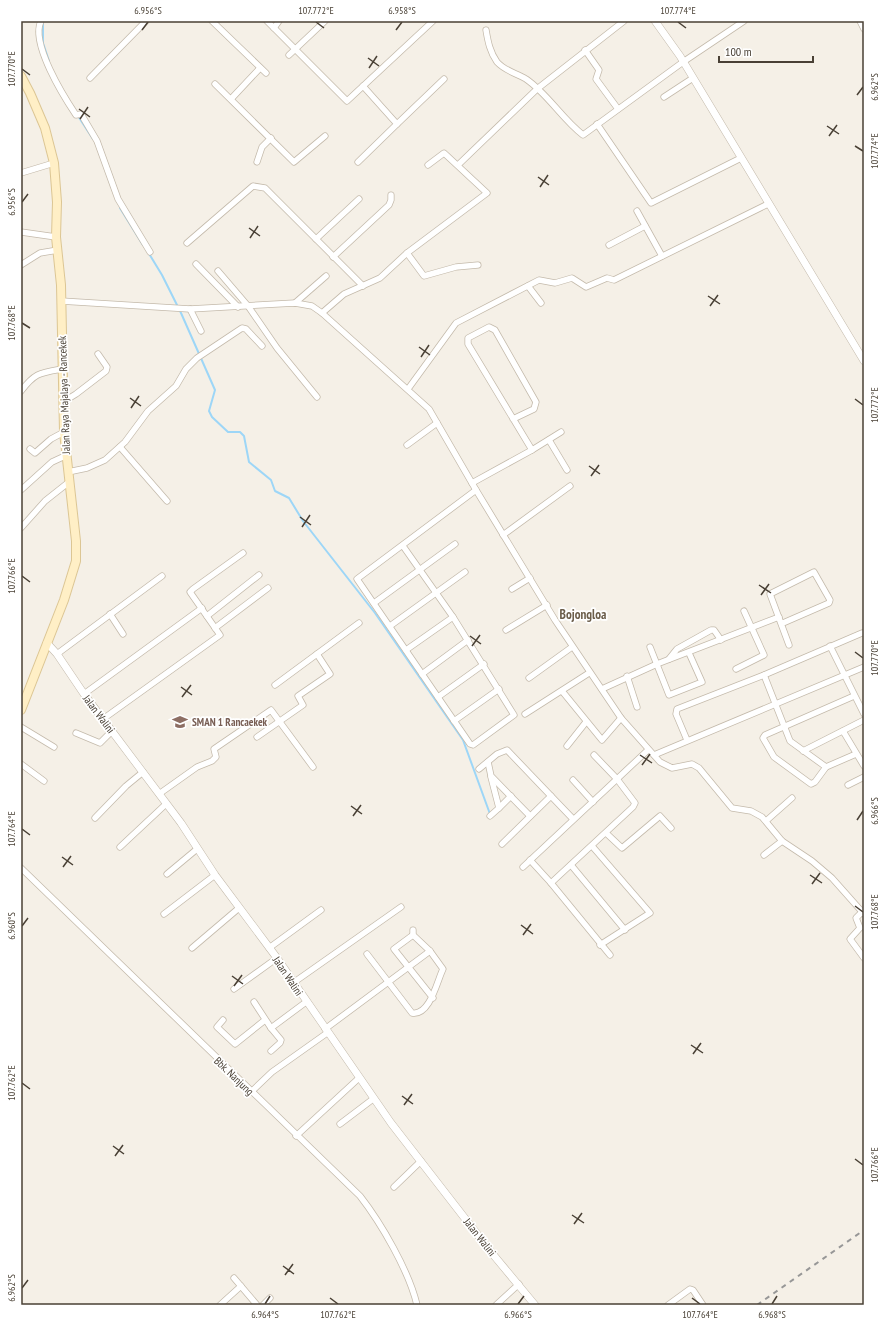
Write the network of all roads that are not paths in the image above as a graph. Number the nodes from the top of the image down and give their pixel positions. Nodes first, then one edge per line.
1 (41, 21) edge
2 (146, 21) edge
3 (213, 21) edge
4 (267, 21) edge
5 (280, 21) edge
6 (325, 21) edge
7 (433, 21) edge
8 (624, 21) edge
9 (655, 21) edge
10 (744, 21) edge
11 (860, 21) edge
12 (274, 28) junction
13 (864, 29) edge
14 (486, 30) dead end
15 (295, 50) junction
16 (585, 50) junction
17 (289, 55) dead end
18 (683, 62) junction
19 (260, 68) junction
20 (266, 73) dead end
21 (21, 76) edge
22 (90, 78) dead end
23 (444, 78) dead end
24 (694, 78) junction
25 (215, 84) dead end
26 (363, 86) junction
27 (537, 89) junction
28 (664, 97) dead end
29 (231, 99) junction
30 (618, 109) junction
31 (397, 124) junction
32 (597, 124) junction
33 (326, 136) dead end
34 (271, 138) junction
35 (741, 158) junction
36 (257, 162) dead end
37 (358, 162) dead end
38 (54, 163) junction
39 (428, 165) dead end
40 (458, 165) junction
41 (21, 173) edge
42 (391, 195) dead end
43 (359, 199) dead end
44 (768, 204) junction
45 (637, 211) dead end
46 (645, 226) junction
47 (21, 232) edge
48 (56, 237) junction
49 (316, 239) junction
50 (187, 243) dead end
51 (610, 244) dead end
52 (58, 250) junction
53 (150, 252) dead end
54 (408, 253) junction
55 (662, 256) junction
56 (333, 257) junction
57 (196, 264) dead end
58 (21, 265) edge
59 (478, 265) dead end
60 (218, 271) dead end
61 (326, 276) dead end
62 (363, 286) junction
63 (528, 286) junction
64 (61, 302) junction
65 (295, 303) junction
66 (541, 303) dead end
67 (248, 306) junction
68 (238, 307) junction
69 (190, 309) junction
70 (322, 313) junction
71 (201, 331) dead end
72 (262, 346) dead end
73 (98, 354) dead end
74 (864, 361) edge
75 (62, 369) junction
76 (408, 390) junction
77 (21, 392) edge
78 (316, 396) dead end
79 (63, 402) junction
80 (513, 419) junction
81 (437, 423) junction
82 (64, 432) junction
83 (561, 432) dead end
84 (549, 440) junction
85 (407, 445) dead end
86 (120, 447) junction
87 (30, 449) dead end
88 (532, 450) junction
89 (65, 456) junction
90 (567, 470) dead end
91 (68, 472) junction
92 (69, 482) junction
93 (472, 483) junction
94 (570, 486) dead end
95 (21, 490) edge
96 (476, 490) junction
97 (167, 501) dead end
98 (21, 528) edge
99 (503, 535) junction
100 (454, 544) dead end
101 (403, 546) junction
102 (243, 552) dead end
103 (421, 570) junction
104 (465, 572) dead end
105 (259, 575) dead end
106 (162, 576) dead end
107 (530, 578) junction
108 (268, 588) dead end
109 (512, 589) dead end
110 (437, 593) junction
111 (374, 603) junction
112 (547, 605) junction
113 (202, 608) junction
114 (744, 611) dead end
115 (110, 614) junction
116 (207, 616) junction
117 (453, 617) junction
118 (780, 617) junction
119 (359, 623) dead end
120 (783, 623) junction
121 (390, 626) junction
122 (215, 628) junction
123 (752, 628) junction
124 (506, 630) dead end
125 (862, 633) dead end
126 (124, 634) dead end
127 (468, 640) junction
128 (721, 640) junction
129 (47, 643) junction
130 (789, 645) dead end
131 (830, 646) junction
132 (572, 647) junction
133 (650, 648) dead end
134 (406, 650) junction
135 (689, 653) junction
136 (57, 654) junction
137 (317, 654) junction
138 (669, 659) junction
139 (484, 664) junction
140 (657, 664) junction
141 (864, 667) edge
142 (736, 669) dead end
143 (589, 673) junction
144 (422, 674) junction
145 (764, 675) junction
146 (844, 675) junction
147 (627, 676) junction
148 (529, 678) dead end
149 (275, 684) dead end
150 (499, 689) junction
151 (602, 689) junction
152 (562, 691) junction
153 (84, 694) junction
154 (854, 696) junction
155 (438, 697) junction
156 (774, 704) junction
157 (637, 707) dead end
158 (21, 710) edge
159 (525, 714) dead end
160 (864, 714) edge
161 (621, 718) junction
162 (103, 719) junction
163 (864, 720) edge
164 (454, 721) junction
165 (280, 722) junction
166 (586, 722) junction
167 (21, 727) edge
168 (785, 727) junction
169 (112, 731) junction
170 (843, 731) junction
171 (76, 733) dead end
172 (258, 737) dead end
173 (687, 740) junction
174 (567, 746) dead end
175 (54, 747) dead end
176 (648, 750) junction
177 (803, 751) junction
178 (594, 754) dead end
179 (856, 754) junction
180 (654, 755) junction
181 (488, 762) junction
182 (21, 764) edge
183 (864, 766) edge
184 (313, 767) dead end
185 (826, 767) junction
186 (480, 769) dead end
187 (143, 772) junction
188 (491, 776) junction
189 (864, 777) edge
190 (617, 778) junction
191 (44, 780) dead end
192 (573, 780) dead end
193 (848, 785) dead end
194 (159, 794) junction
195 (511, 796) junction
196 (551, 796) junction
197 (792, 798) dead end
198 (593, 802) junction
199 (166, 804) junction
200 (499, 808) junction
201 (490, 816) dead end
202 (530, 816) junction
203 (95, 818) dead end
204 (573, 819) junction
205 (766, 821) junction
206 (670, 828) dead end
207 (606, 832) junction
208 (782, 841) junction
209 (502, 844) dead end
210 (592, 846) junction
211 (120, 847) dead end
212 (197, 849) junction
213 (764, 855) dead end
214 (530, 860) junction
215 (571, 865) junction
216 (523, 867) dead end
217 (21, 868) edge
218 (167, 874) dead end
219 (215, 876) junction
220 (551, 883) junction
221 (239, 908) junction
222 (401, 908) dead end
223 (322, 910) dead end
224 (863, 913) edge
225 (164, 914) dead end
226 (624, 930) junction
227 (600, 945) junction
228 (192, 948) dead end
229 (269, 948) junction
230 (430, 951) junction
231 (367, 954) dead end
232 (610, 955) dead end
233 (276, 958) junction
234 (864, 958) edge
235 (409, 967) junction
236 (388, 982) junction
237 (293, 983) junction
238 (234, 989) dead end
239 (432, 998) junction
240 (254, 1002) dead end
241 (306, 1002) junction
242 (223, 1020) dead end
243 (265, 1020) junction
244 (271, 1028) junction
245 (326, 1031) junction
246 (270, 1051) dead end
247 (359, 1078) junction
248 (250, 1092) junction
249 (373, 1099) junction
250 (340, 1124) dead end
251 (296, 1136) junction
252 (421, 1161) junction
253 (394, 1187) dead end
254 (234, 1278) dead end
255 (519, 1284) junction
256 (242, 1286) junction
257 (270, 1298) dead end
258 (220, 1305) edge
259 (257, 1305) edge
260 (263, 1305) edge
261 (417, 1305) edge
262 (496, 1305) edge
263 (535, 1305) edge
264 (668, 1305) edge
265 (703, 1305) edge

1 - 53 street
2 - 22 street
3 - 19 street
4 - 12 street
5 - 12 street
6 - 15 street
7 - 26 street
8 - 16 street
9 - 18 street
10 - 18 street
11 - 13 street
12 - 15 street
14 - 27 street
15 - 17 street
15 - 26 street
16 - 27 street
16 - 30 street
18 - 24 street
18 - 30 street
19 - 20 street
19 - 29 street
21 - 38 main road, Jalan Raya Majalaya - Rancekek
23 - 31 street
24 - 28 street
24 - 35 street
25 - 29 street
26 - 31 street
27 - 32 street
27 - 40 street
29 - 34 street
30 - 32 street
31 - 37 street
32 - 35 street
33 - 34 street
34 - 36 street
35 - 44 street
38 - 41 street
38 - 48 main road, Jalan Raya Majalaya - Rancekek
39 - 40 street
40 - 54 street
42 - 56 street
43 - 49 street
44 - 55 street
44 - 74 street
45 - 46 street
46 - 51 street
46 - 55 street
47 - 48 street
48 - 52 main road, Jalan Raya Majalaya - Rancekek
49 - 50 street
49 - 56 street
52 - 58 street
52 - 64 main road, Jalan Raya Majalaya - Rancekek
54 - 59 street
54 - 62 street
55 - 63 street
56 - 62 street
57 - 68 street
60 - 67 street
61 - 65 street
62 - 70 street
63 - 66 street
63 - 76 street
64 - 69 street
64 - 75 main road, Jalan Raya Majalaya - Rancekek
65 - 67 street
65 - 70 street
67 - 68 street
67 - 78 street
68 - 69 street
69 - 71 street
70 - 76 street
72 - 86 street
73 - 79 street
75 - 77 street
75 - 79 main road, Jalan Raya Majalaya - Rancekek
76 - 81 street
79 - 82 main road, Jalan Raya Majalaya - Rancekek
80 - 80 street
80 - 88 street
81 - 85 street
81 - 93 street
82 - 87 street
82 - 89 main road, Jalan Raya Majalaya - Rancekek
83 - 84 street
84 - 88 street
84 - 90 street
86 - 91 street
86 - 97 street
88 - 93 street
89 - 91 main road, Jalan Raya Majalaya - Rancekek
89 - 95 street
91 - 92 main road, Jalan Raya Majalaya - Rancekek
92 - 98 street
92 - 129 main road, Jalan Raya Majalaya - Rancekek
93 - 96 street
94 - 99 street
96 - 99 street
96 - 101 street
99 - 107 street
100 - 103 street
101 - 103 street
101 - 111 street
102 - 113 street
103 - 110 street
103 - 111 street
104 - 110 street
105 - 116 street
106 - 115 street
107 - 109 street
107 - 112 street
108 - 122 street
110 - 117 street
110 - 121 street
111 - 121 street
112 - 124 street
112 - 132 street
113 - 116 street
113 - 153 street
114 - 123 street
115 - 126 street
115 - 136 street
116 - 122 street
117 - 127 street
117 - 134 street
118 - 120 street
118 - 120 street
118 - 123 street
119 - 137 street
120 - 130 street
121 - 134 street
122 - 162 street
123 - 128 street
123 - 142 street
125 - 131 street
127 - 139 street
127 - 144 street
128 - 135 street
128 - 138 street
129 - 136 street, Jalan Walini
129 - 158 main road, Jalan Raya Majalaya - Rancekek
131 - 145 street
131 - 146 street
132 - 143 street
132 - 148 street
133 - 140 street
134 - 144 street
135 - 138 street
135 - 140 street
136 - 153 street, Jalan Walini
137 - 149 street
137 - 165 street
138 - 140 street
139 - 150 street
139 - 155 street
140 - 147 street
141 - 146 street
143 - 151 street
143 - 152 street
144 - 155 street
145 - 156 street
145 - 173 street
146 - 154 street
146 - 156 street
147 - 151 street
147 - 157 street
150 - 164 street
150 - 164 street
151 - 161 street
152 - 159 street
152 - 166 street
153 - 162 street, Jalan Walini
154 - 160 street
154 - 168 street
155 - 164 street
156 - 168 street
156 - 173 street
161 - 166 street
161 - 176 street
162 - 169 street, Jalan Walini
163 - 170 street
165 - 172 street
165 - 184 street
165 - 194 street
166 - 174 street
167 - 175 street
168 - 177 street
168 - 185 street
169 - 171 street
169 - 187 street, Jalan Walini
170 - 177 street
170 - 179 street
173 - 180 street
176 - 180 street
176 - 190 street
177 - 185 street
178 - 190 street
179 - 183 street
179 - 185 street
180 - 205 street
181 - 186 street
181 - 188 street
181 - 196 street
182 - 191 street
187 - 194 street, Jalan Walini
187 - 203 street
188 - 195 street
188 - 200 street
189 - 193 street
190 - 198 street
190 - 207 street
192 - 198 street
194 - 199 street, Jalan Walini
195 - 200 street
195 - 202 street
196 - 202 street
196 - 204 street
197 - 205 street
198 - 204 street
199 - 211 street
199 - 212 street, Jalan Walini
200 - 201 street
202 - 209 street
204 - 214 street
205 - 208 street
206 - 207 street
207 - 210 street
208 - 213 street
208 - 224 street
210 - 215 street
210 - 226 street
212 - 218 street
212 - 219 street, Jalan Walini
214 - 216 street
214 - 220 street
215 - 220 street
215 - 226 street
217 - 248 street, Bbk. Nanjung
219 - 221 street, Jalan Walini
219 - 225 street
220 - 227 street
221 - 228 street
221 - 229 street, Jalan Walini
222 - 237 street
223 - 229 street
224 - 234 street
226 - 227 street
227 - 232 street
229 - 233 street, Jalan Walini
230 - 235 street
230 - 235 street
230 - 239 street
231 - 236 street
233 - 237 street, Jalan Walini
233 - 238 street
235 - 236 street
235 - 239 street
236 - 239 street
236 - 245 street
237 - 241 street, Jalan Walini
240 - 243 street
241 - 244 street
241 - 245 street, Jalan Walini
242 - 243 street
243 - 244 street
244 - 246 street
245 - 247 street, Jalan Walini
245 - 248 street
247 - 249 street, Jalan Walini
247 - 251 street
248 - 251 street, Bbk. Nanjung
249 - 250 street
249 - 252 street, Jalan Walini
251 - 261 street, Bbk. Nanjung
252 - 253 street
252 - 255 street, Jalan Walini
254 - 256 street
255 - 262 street
255 - 263 street, Jalan Walini
256 - 258 street
256 - 259 street
257 - 260 street
264 - 265 street

